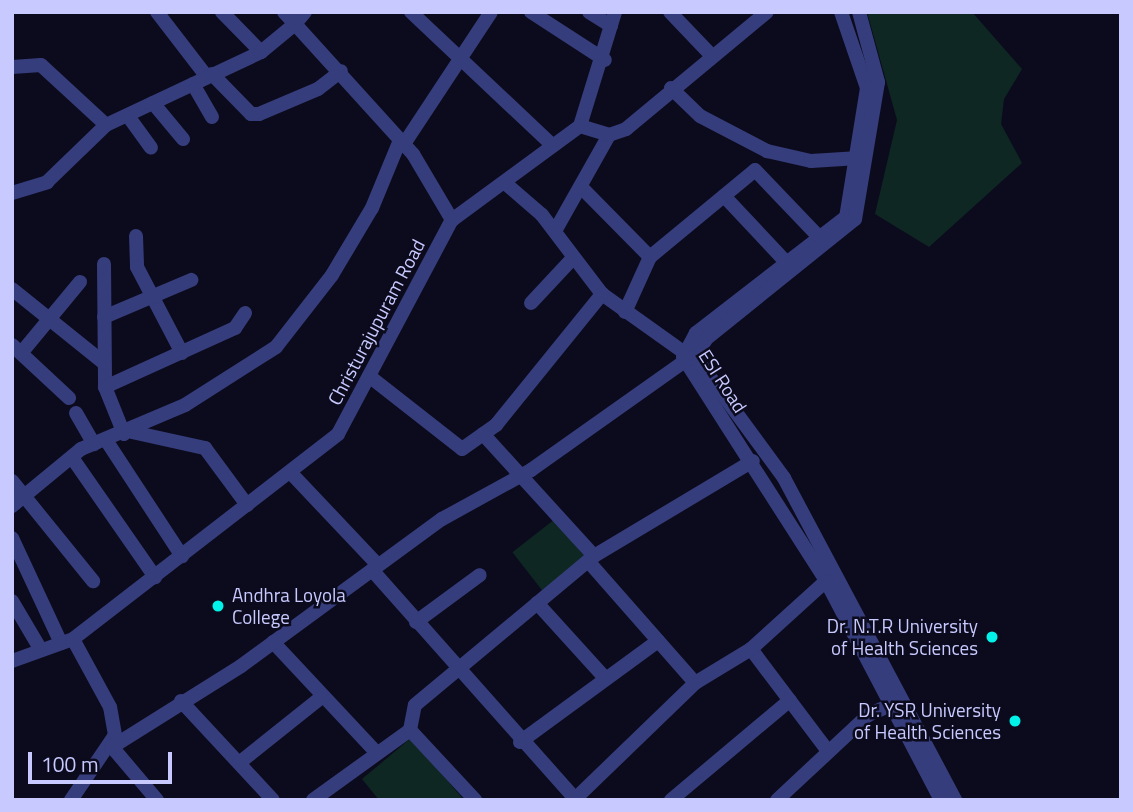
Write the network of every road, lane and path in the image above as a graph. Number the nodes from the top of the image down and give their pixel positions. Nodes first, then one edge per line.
1 (157, 12) edge
2 (222, 12) edge
3 (284, 12) edge
4 (305, 12) edge
5 (411, 12) edge
6 (491, 12) edge
7 (531, 12) edge
8 (589, 12) edge
9 (670, 12) edge
10 (767, 12) edge
11 (841, 12) edge
12 (859, 12) edge
13 (613, 19) edge
14 (295, 24) junction
15 (261, 52) junction
16 (463, 55) junction
17 (712, 56) junction
18 (604, 60) junction
19 (12, 67) edge
20 (341, 71) junction
21 (209, 75) junction
22 (193, 84) junction
23 (671, 89) junction
24 (153, 103) junction
25 (128, 116) junction
26 (212, 117) dead end
27 (106, 125) junction
28 (580, 126) junction
29 (609, 135) junction
30 (183, 139) dead end
31 (402, 142) junction
32 (553, 146) junction
33 (151, 148) dead end
34 (767, 151) junction
35 (859, 158) junction
36 (755, 170) junction
37 (505, 183) junction
38 (582, 188) junction
39 (724, 195) junction
40 (15, 196) edge
41 (452, 220) junction
42 (555, 231) junction
43 (136, 236) dead end
44 (821, 240) junction
45 (650, 257) junction
46 (573, 258) junction
47 (786, 262) junction
48 (104, 264) dead end
49 (191, 280) dead end
50 (80, 282) dead end
51 (12, 289) edge
52 (602, 294) junction
53 (152, 300) junction
54 (531, 303) dead end
55 (625, 312) junction
56 (246, 313) dead end
57 (104, 317) junction
58 (48, 320) junction
59 (17, 348) edge
60 (182, 353) junction
61 (687, 356) junction
62 (104, 363) junction
63 (369, 376) junction
64 (105, 387) junction
65 (69, 398) dead end
66 (76, 413) dead end
67 (128, 433) junction
68 (483, 434) junction
69 (100, 442) junction
70 (73, 459) junction
71 (753, 461) junction
72 (290, 472) junction
73 (520, 476) junction
74 (12, 481) edge
75 (17, 500) edge
76 (247, 505) junction
77 (12, 538) edge
78 (182, 556) junction
79 (591, 558) junction
80 (375, 568) junction
81 (480, 575) dead end
82 (155, 576) junction
83 (93, 581) dead end
84 (826, 581) junction
85 (12, 601) edge
86 (537, 603) junction
87 (416, 622) junction
88 (67, 641) junction
89 (658, 641) junction
90 (273, 642) junction
91 (751, 649) junction
92 (41, 650) junction
93 (12, 661) edge
94 (458, 670) junction
95 (605, 678) junction
96 (695, 684) junction
97 (323, 696) junction
98 (790, 700) junction
99 (181, 701) junction
100 (899, 702) junction
101 (410, 730) junction
102 (520, 742) junction
103 (112, 747) junction
104 (827, 750) junction
105 (377, 753) junction
106 (239, 763) junction
107 (576, 799) edge
108 (71, 800) edge
109 (158, 800) edge
110 (273, 800) edge
111 (313, 800) edge
112 (475, 800) edge
113 (671, 800) edge
114 (777, 800) edge
115 (941, 800) edge
116 (955, 800) edge

1 - 21 street
2 - 15 street
3 - 14 street
4 - 14 street
5 - 16 street
6 - 16 street
7 - 18 street
8 - 13 street
9 - 17 street
10 - 17 street
11 - 35 street, ESI Road
12 - 61 street, ESI Road
13 - 18 street
14 - 15 street
14 - 20 street
15 - 21 street
16 - 31 street
16 - 32 street
17 - 23 street
18 - 28 street
19 - 27 street
20 - 21 street
20 - 31 street
21 - 22 street
22 - 24 street
22 - 26 street
23 - 29 street
23 - 34 street
24 - 25 street
24 - 30 street
25 - 27 street
25 - 33 street
27 - 40 street
28 - 29 street
28 - 32 street, Christurajupuram Road
29 - 38 street
31 - 41 street
31 - 67 street
32 - 37 street, Christurajupuram Road
34 - 35 street
34 - 36 street
35 - 44 street, ESI Road
36 - 39 street
36 - 44 street
37 - 41 street, Christurajupuram Road
37 - 42 street
38 - 42 street
38 - 45 street
39 - 45 street
39 - 47 street
41 - 63 street, Christurajupuram Road
42 - 46 street
43 - 53 street
44 - 47 street, ESI Road
45 - 55 street
46 - 52 street
46 - 54 street
47 - 61 street, ESI Road
48 - 57 street
49 - 53 street
50 - 58 street
51 - 58 street
52 - 55 street
52 - 68 street
53 - 57 street
53 - 60 street
55 - 61 street
56 - 60 street
57 - 62 street
58 - 59 street
58 - 62 street
59 - 65 street
60 - 64 street
61 - 71 street, ESI Road
61 - 73 street
61 - 100 street, ESI Road
62 - 64 street
63 - 68 street
63 - 72 street, Christurajupuram Road
64 - 67 street
66 - 69 street
67 - 69 street
67 - 76 street
68 - 73 street
69 - 70 street
69 - 78 street
70 - 75 street
70 - 82 street
71 - 79 street
71 - 84 street, ESI Road
72 - 76 street, Christurajupuram Road
72 - 80 street
73 - 79 street
73 - 80 street
74 - 75 street
75 - 83 street
76 - 78 street, Christurajupuram Road
77 - 88 street
78 - 82 street, Christurajupuram Road
79 - 86 street
79 - 89 street
80 - 87 street
80 - 90 street
81 - 87 street
82 - 88 street, Christurajupuram Road
84 - 91 street
84 - 100 street, ESI Road
85 - 92 street
86 - 94 street
86 - 95 street
87 - 94 street
88 - 92 street, Christurajupuram Road
88 - 103 street
89 - 95 street
89 - 96 street
90 - 97 street
90 - 99 street
91 - 96 street
91 - 98 street
92 - 93 street, Christurajupuram Road
94 - 101 street
94 - 102 street
95 - 102 street
96 - 107 street
97 - 105 street
97 - 106 street
98 - 104 street
98 - 113 street
99 - 103 street
99 - 106 street
100 - 104 street
100 - 115 street, ESI Road
100 - 116 street, ESI Road
101 - 105 street
101 - 112 street
102 - 107 street
103 - 108 street
103 - 109 street
104 - 114 street
105 - 111 street
106 - 110 street

